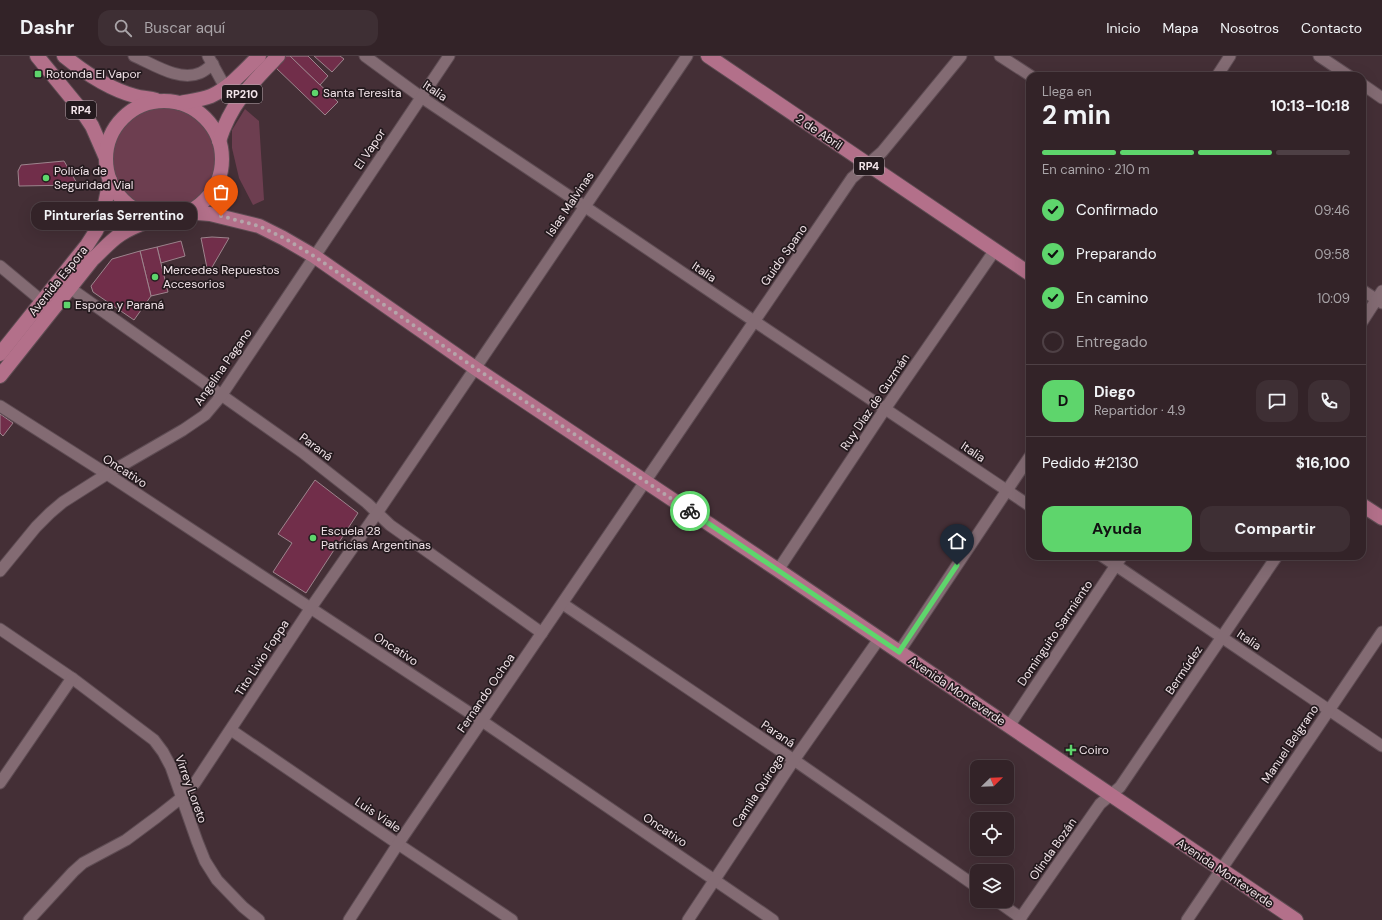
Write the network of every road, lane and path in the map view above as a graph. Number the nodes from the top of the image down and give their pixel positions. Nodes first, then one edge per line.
1 (37, 56) edge
2 (64, 56) edge
3 (134, 56) edge
4 (259, 56) edge
5 (278, 56) edge
6 (365, 56) edge
7 (449, 56) edge
8 (687, 56) edge
9 (708, 56) edge
10 (961, 56) edge
11 (1000, 56) edge
12 (1230, 56) edge
13 (1319, 56) edge
14 (211, 60) edge
15 (1220, 72) edge
16 (1343, 72) edge
17 (1026, 73) edge
18 (1366, 87) edge
19 (225, 88) junction
20 (421, 97) junction
21 (1382, 98) edge
22 (161, 100) junction
23 (180, 103) junction
24 (219, 140) junction
25 (106, 158) junction
26 (867, 165) junction
27 (110, 180) junction
28 (584, 206) junction
29 (186, 212) junction
30 (161, 216) junction
31 (995, 250) junction
32 (314, 256) junction
33 (0, 266) edge
34 (1026, 271) edge
35 (70, 288) junction
36 (1366, 292) edge
37 (1380, 298) edge
38 (42, 301) junction
39 (1366, 317) edge
40 (754, 321) junction
41 (0, 354) edge
42 (475, 368) junction
43 (0, 376) edge
44 (221, 396) junction
45 (0, 406) edge
46 (885, 409) junction
47 (1026, 462) edge
48 (107, 474) junction
49 (645, 481) junction
50 (1007, 490) junction
51 (1026, 503) edge
52 (1366, 508) edge
53 (377, 513) junction
54 (1382, 518) edge
55 (1107, 560) edge
56 (1119, 560) edge
57 (1274, 560) edge
58 (1115, 566) junction
59 (0, 570) edge
60 (778, 570) junction
61 (562, 604) junction
62 (310, 609) junction
63 (0, 629) edge
64 (1382, 632) edge
65 (542, 633) junction
66 (1222, 637) junction
67 (879, 639) junction
68 (899, 652) junction
69 (72, 678) junction
70 (1329, 709) junction
71 (482, 721) junction
72 (1009, 726) junction
73 (231, 730) junction
74 (1382, 746) edge
75 (794, 760) junction
76 (0, 784) edge
77 (1110, 795) junction
78 (181, 798) junction
79 (398, 844) junction
80 (1220, 870) junction
81 (715, 880) junction
82 (970, 882) edge
83 (1006, 908) edge
84 (1020, 919) edge
85 (29, 920) edge
86 (259, 920) edge
87 (349, 920) edge
88 (512, 920) edge
89 (688, 920) edge
90 (773, 920) edge
91 (1187, 920) edge
92 (1296, 920) edge

1 - 25 main road, RP4
2 - 22 main road, RP4
3 - 14 street
4 - 19 main road, RP4
5 - 24 main road, RP210
6 - 20 street, Italia
7 - 20 street, El Vapor
8 - 28 street, Islas Malvinas
9 - 26 main road, 2 de Abril / RP4
10 - 26 street, Guido Spano
11 - 17 street
12 - 15 street
13 - 16 street
14 - 19 street
18 - 21 street
19 - 23 main road, RP4
20 - 28 street, Italia
20 - 32 street, El Vapor
22 - 23 main road, RP4
22 - 25 main road, RP4
23 - 24 main road, RP4
24 - 29 main road, RP4
25 - 27 main road, RP4
26 - 31 main road, 2 de Abril / RP4
26 - 40 street, Guido Spano
27 - 30 main road, RP4
27 - 38 main road, Avenida Espora
28 - 40 street, Italia
28 - 42 street, Islas Malvinas
29 - 30 main road, RP4
29 - 32 main road, Avenida Monteverde / RP4
30 - 35 main road, Avenida Espora
31 - 34 main road, 2 de Abril / RP4
31 - 46 street, Ruy Díaz de Guzmán
32 - 42 main road, Avenida Monteverde / RP4
32 - 44 street, Angelina Pagano
33 - 38 street
35 - 43 main road, Avenida Espora
35 - 44 street, Paraná
36 - 37 street
37 - 39 street
38 - 41 main road, Avenida Espora
40 - 46 street, Italia
40 - 49 street, Guido Spano
42 - 49 main road, Avenida Monteverde / RP4
42 - 53 street, Tito Livio Foppa
44 - 48 street, Angelina Pagano
44 - 53 street, Paraná
45 - 48 street, Oncativo
46 - 50 street, Italia
46 - 60 street, Ruy Díaz de Guzmán
47 - 50 street
48 - 59 street, Angelina Pagano
48 - 62 street, Oncativo
49 - 60 main road, Avenida Monteverde / RP4
49 - 61 street, Fernando Ochoa
50 - 51 street, Italia
50 - 68 street
52 - 54 main road
53 - 62 street, Tito Livio Foppa
53 - 65 street, Paraná
55 - 58 street, Italia
56 - 58 street, Dominguito Sarmiento
57 - 66 street, Bermúdez
58 - 66 street, Italia
58 - 72 street, Dominguito Sarmiento
60 - 67 main road, Avenida Monteverde / RP4
61 - 65 street, Fernando Ochoa
61 - 75 street, Paraná
62 - 71 street, Oncativo
62 - 73 street, Tito Livio Foppa
63 - 69 street, Virrey Loreto
64 - 70 street, Manuel Belgrano
65 - 71 street, Fernando Ochoa
66 - 70 street, Italia
66 - 77 street, Bermúdez
67 - 68 main road, Avenida Monteverde / RP4
67 - 75 street, Camila Quiroga
68 - 72 main road, Avenida Monteverde / RP4
69 - 76 street
69 - 78 street, Virrey Loreto
70 - 74 street, Italia
70 - 80 street, Manuel Belgrano
71 - 79 street, Fernando Ochoa
71 - 81 street, Oncativo
72 - 77 main road, Avenida Monteverde / RP4
73 - 78 street, Tito Livio Foppa
73 - 79 street, Luis Viale
75 - 81 street, Camila Quiroga
75 - 82 street, Paraná
77 - 80 main road, Avenida Monteverde / RP4
77 - 84 street, Olinda Bozán
78 - 85 street, Tito Livio Foppa
78 - 86 street, Virrey Loreto
79 - 87 street, Fernando Ochoa
79 - 88 street, Luis Viale
80 - 91 street, Manuel Belgrano
80 - 92 main road, Avenida Monteverde / RP4
81 - 89 street, Camila Quiroga
81 - 90 street, Oncativo
83 - 84 street

